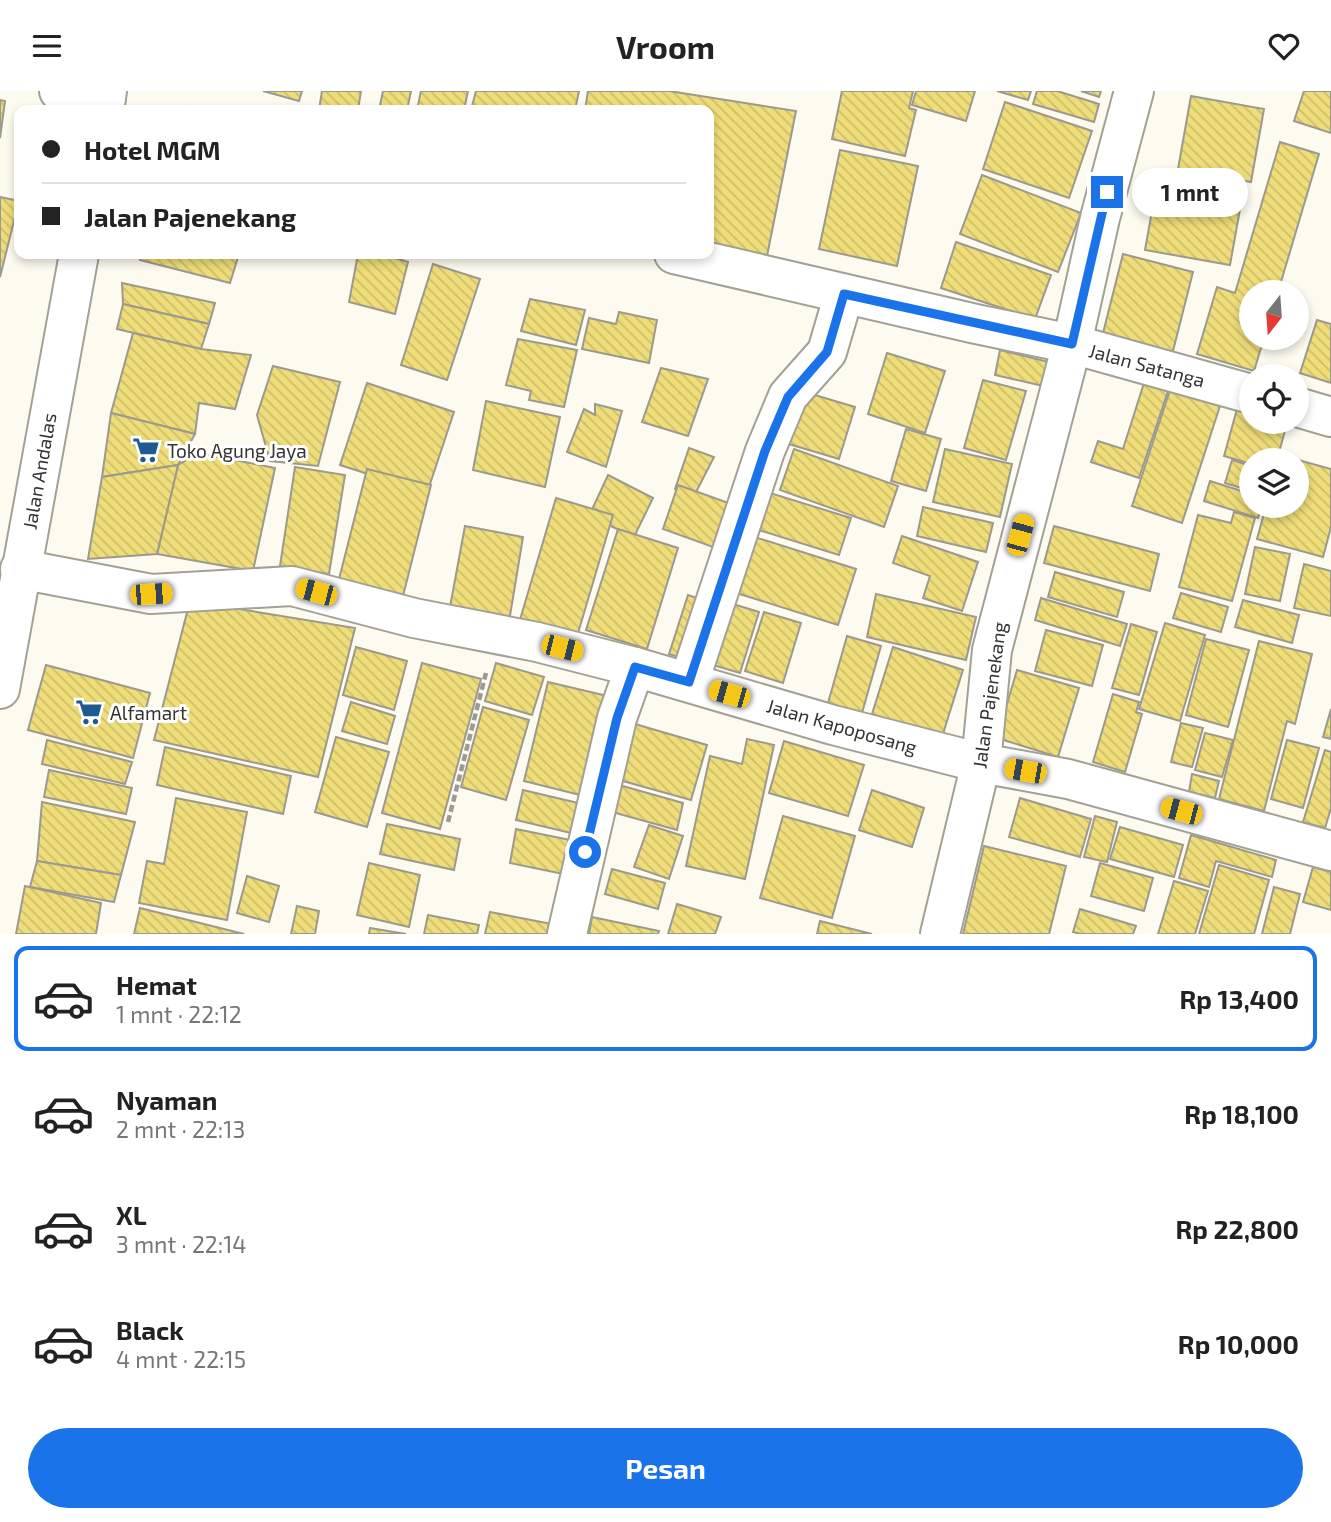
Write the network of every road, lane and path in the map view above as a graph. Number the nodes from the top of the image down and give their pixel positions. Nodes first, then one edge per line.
1 (59, 91) edge
2 (1134, 91) edge
3 (106, 100) edge
4 (78, 259) edge
5 (695, 259) edge
6 (844, 294) junction
7 (1072, 344) junction
8 (1239, 391) edge
9 (1309, 411) edge
10 (1331, 417) edge
11 (20, 569) junction
12 (495, 635) junction
13 (635, 667) junction
14 (689, 682) junction
15 (0, 688) edge
16 (981, 763) junction
17 (448, 822) dead end
18 (1331, 851) edge
19 (567, 934) edge
20 (940, 934) edge

1 - 3 street
2 - 7 street, Jalan Pajenekang
4 - 11 street, Jalan Andalas
5 - 6 street, Jalan Satanga
6 - 7 street, Jalan Satanga
6 - 14 street
7 - 8 street, Jalan Satanga
7 - 16 street, Jalan Pajenekang
9 - 10 street
11 - 12 street, Jalan Kapoposang
11 - 15 street, Jalan Andalas
12 - 13 street, Jalan Kapoposang
12 - 17 path
13 - 14 street, Jalan Kapoposang
13 - 19 street
14 - 16 street, Jalan Kapoposang
16 - 18 street, Jalan Kapoposang
16 - 20 street, Jalan Pajenekang

